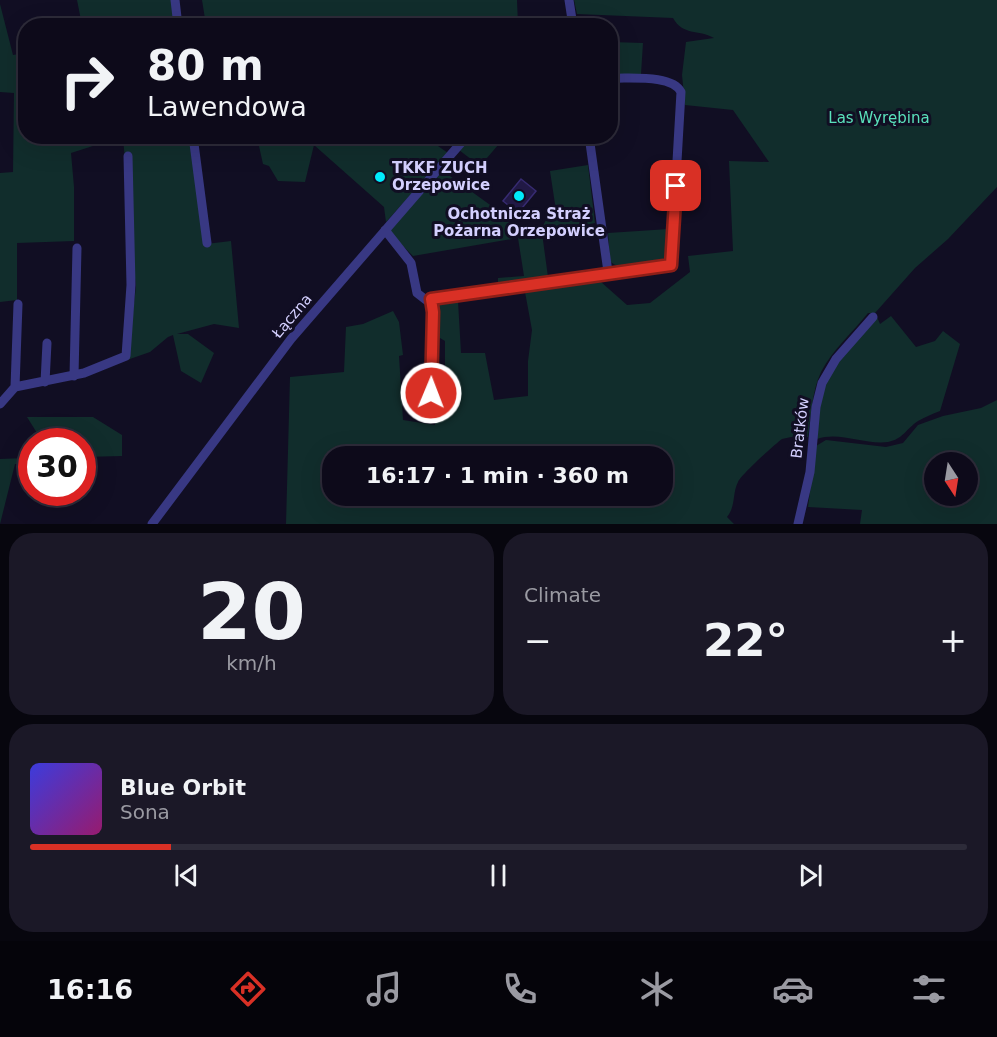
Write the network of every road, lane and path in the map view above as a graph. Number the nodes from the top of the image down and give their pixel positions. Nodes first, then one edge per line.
1 (175, 0) edge
2 (569, 0) edge
3 (177, 18) edge
4 (572, 18) edge
5 (618, 79) edge
6 (194, 144) edge
7 (460, 144) edge
8 (590, 144) edge
9 (128, 156) dead end
10 (385, 230) junction
11 (207, 243) dead end
12 (77, 248) dead end
13 (608, 272) junction
14 (431, 299) junction
15 (18, 304) dead end
16 (873, 316) dead end
17 (47, 343) dead end
18 (74, 376) junction
19 (45, 382) junction
20 (15, 387) junction
21 (0, 404) edge
22 (431, 412) dead end
23 (152, 524) edge
24 (798, 524) edge

1 - 3 street
2 - 4 street
5 - 13 street
6 - 11 street
7 - 10 street, Łączna
8 - 13 street
9 - 18 street
10 - 14 street
10 - 23 street, Łączna
12 - 18 street
13 - 14 street
14 - 22 street
15 - 20 street
16 - 24 street, Bratków
17 - 19 street
18 - 19 street
19 - 20 street
20 - 21 street

